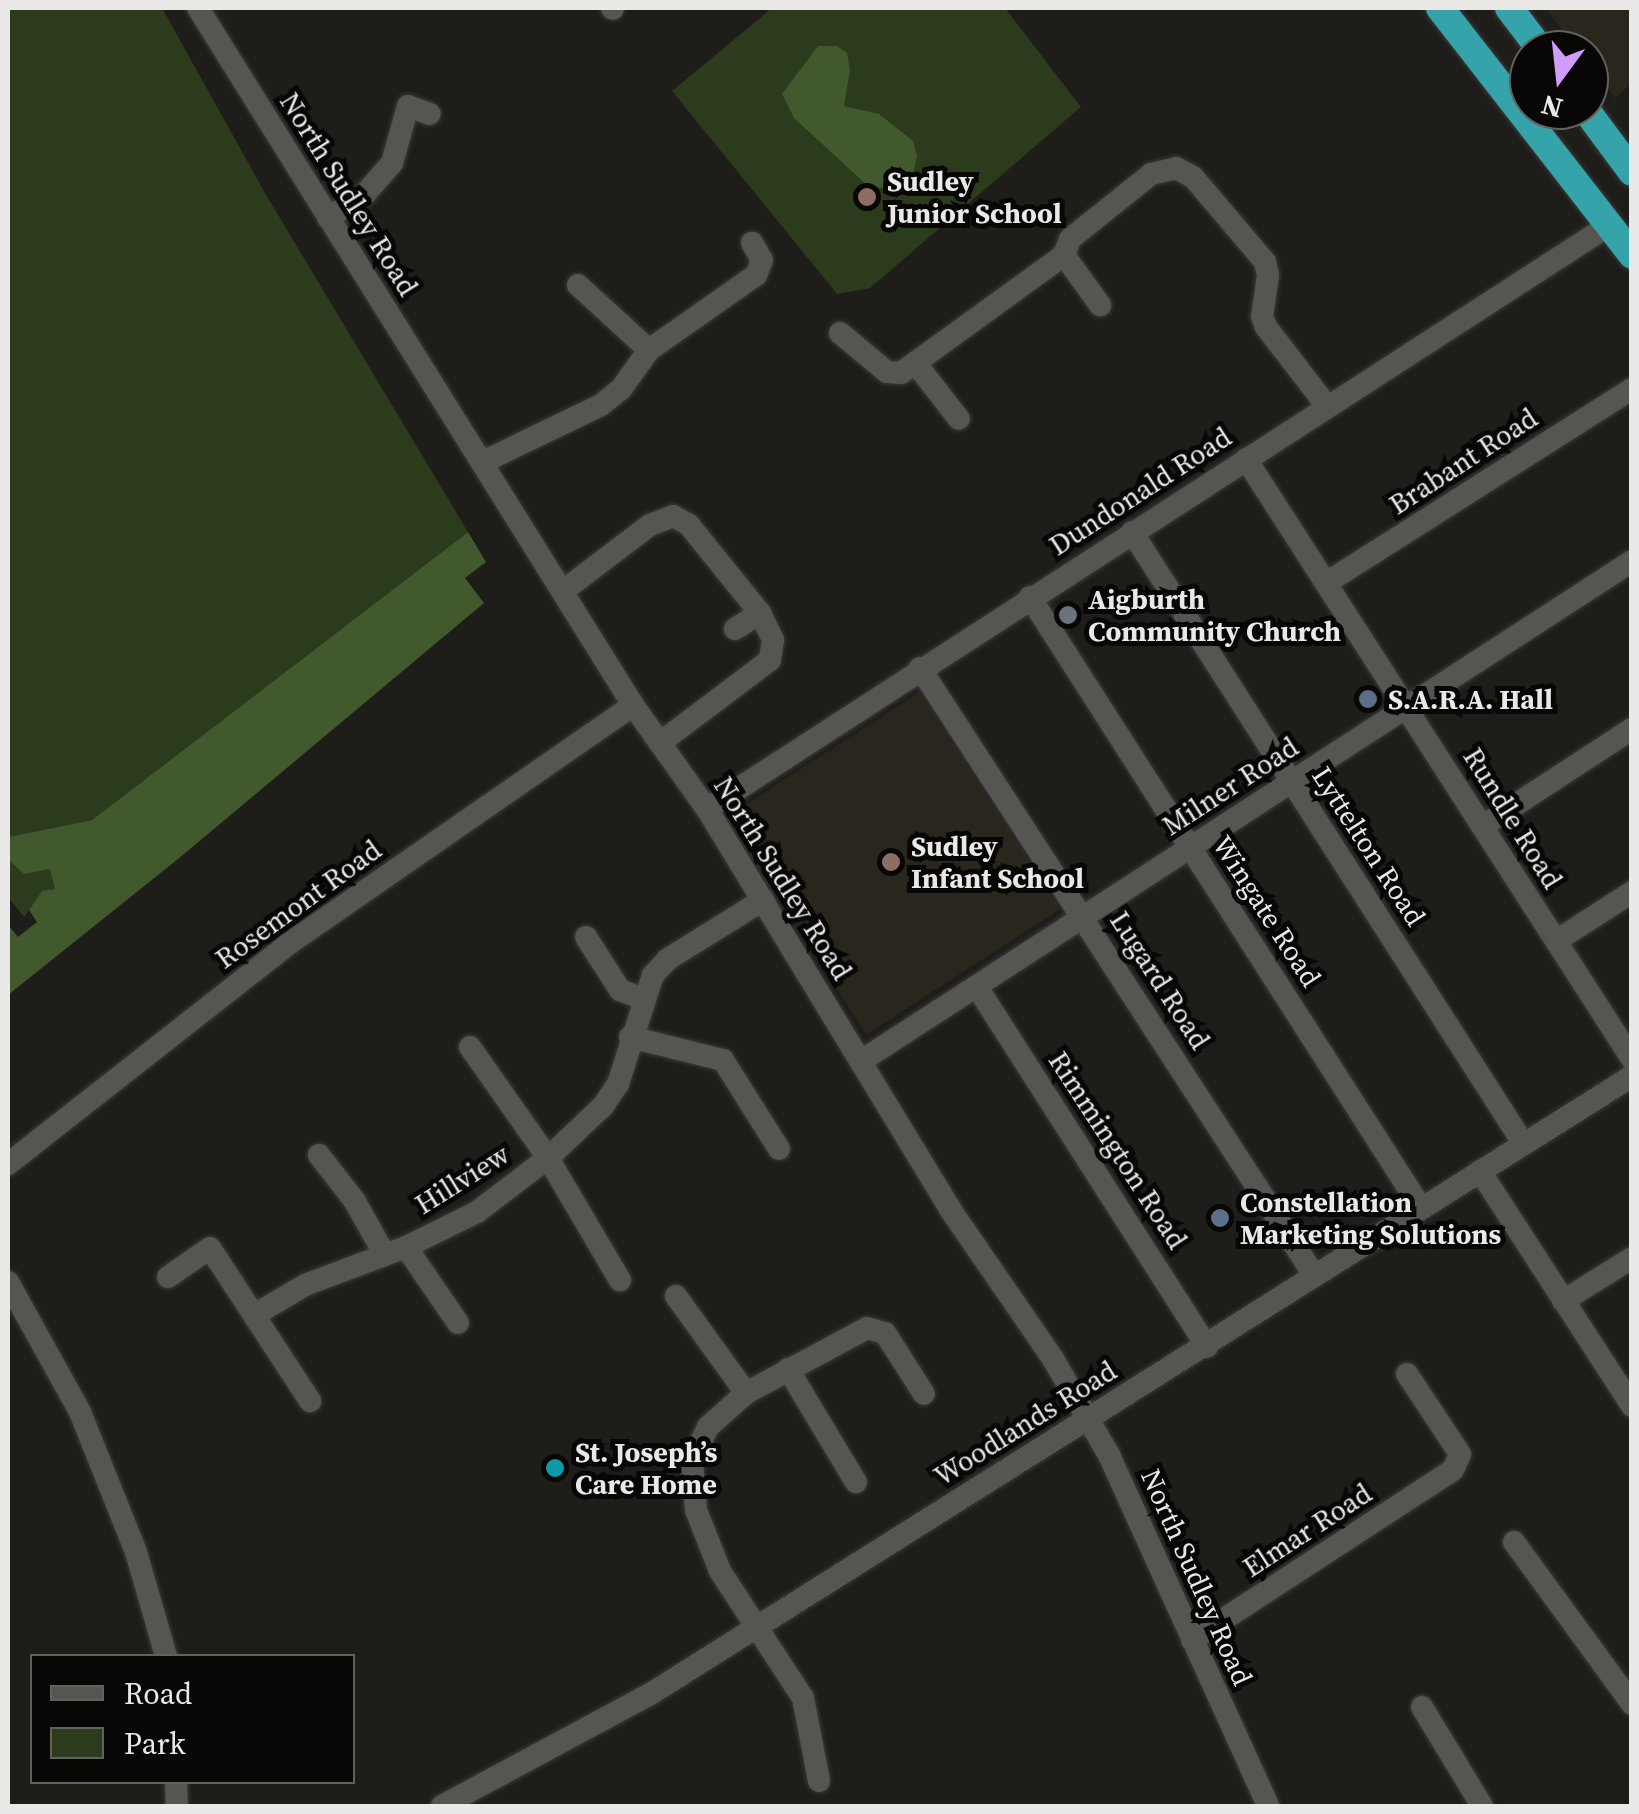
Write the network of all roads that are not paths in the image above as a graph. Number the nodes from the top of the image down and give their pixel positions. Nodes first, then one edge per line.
1 (198, 8) edge
2 (1440, 8) edge
3 (1509, 8) edge
4 (1526, 30) edge
5 (430, 114) dead end
6 (1601, 130) edge
7 (1632, 172) edge
8 (328, 218) junction
9 (1608, 226) junction
10 (752, 242) dead end
11 (1064, 255) junction
12 (1632, 255) edge
13 (578, 278) dead end
14 (1100, 306) dead end
15 (840, 332) dead end
16 (650, 350) junction
17 (917, 366) junction
18 (1632, 388) edge
19 (1326, 405) junction
20 (959, 419) dead end
21 (1246, 459) junction
22 (483, 462) junction
23 (1132, 532) junction
24 (1632, 560) edge
25 (1326, 583) junction
26 (562, 591) junction
27 (1030, 597) junction
28 (760, 613) junction
29 (736, 629) dead end
30 (920, 668) junction
31 (633, 705) junction
32 (1406, 706) junction
33 (1632, 730) edge
34 (660, 743) junction
35 (1292, 782) junction
36 (707, 809) junction
37 (1483, 826) junction
38 (1191, 848) junction
39 (1632, 892) edge
40 (763, 900) junction
41 (1084, 917) junction
42 (586, 937) dead end
43 (1556, 941) junction
44 (977, 987) junction
45 (644, 999) junction
46 (630, 1036) junction
47 (470, 1047) dead end
48 (1632, 1059) edge
49 (860, 1060) junction
50 (1632, 1076) edge
51 (1523, 1143) junction
52 (779, 1149) dead end
53 (319, 1156) dead end
54 (548, 1158) junction
55 (8, 1164) edge
56 (1480, 1171) junction
57 (1421, 1208) junction
58 (395, 1251) junction
59 (1632, 1258) edge
60 (1314, 1275) junction
61 (168, 1277) dead end
62 (620, 1280) dead end
63 (8, 1282) edge
64 (676, 1296) dead end
65 (1563, 1302) junction
66 (256, 1314) junction
67 (458, 1323) dead end
68 (1207, 1347) junction
69 (788, 1369) junction
70 (1407, 1374) dead end
71 (746, 1392) junction
72 (924, 1394) dead end
73 (310, 1401) dead end
74 (1632, 1406) edge
75 (1088, 1419) junction
76 (856, 1482) dead end
77 (1514, 1542) dead end
78 (757, 1626) junction
79 (1192, 1640) junction
80 (165, 1654) edge
81 (1632, 1704) edge
82 (1422, 1707) dead end
83 (819, 1781) dead end
84 (442, 1806) edge
85 (1268, 1806) edge
86 (1482, 1806) edge

1 - 8 street, North Sudley Road
2 - 9 highway
3 - 4 highway
5 - 8 street
6 - 7 highway
8 - 22 street, North Sudley Road
9 - 12 highway
9 - 19 street, Dundonald Road
10 - 16 street
11 - 14 street
11 - 17 street
11 - 19 street
13 - 16 street
15 - 17 street
16 - 22 street
17 - 20 street
18 - 25 street, Brabant Road
19 - 21 street, Dundonald Road
21 - 23 street, Dundonald Road
21 - 25 street, Rundle Road
22 - 26 street, North Sudley Road
23 - 27 street, Dundonald Road
23 - 35 street, Lyttelton Road
24 - 32 street, Milner Road
25 - 32 street, Rundle Road
26 - 28 street
26 - 31 street, North Sudley Road
27 - 30 street, Dundonald Road
27 - 38 street, Wingate Road
28 - 29 street
28 - 34 street
30 - 36 street, Dundonald Road
30 - 41 street, Lugard Road
31 - 34 street, North Sudley Road
31 - 55 street, Rosemont Road
32 - 35 street, Milner Road
32 - 37 street, Rundle Road
33 - 37 street
34 - 36 street, North Sudley Road
35 - 38 street, Milner Road
35 - 51 street, Lyttelton Road
36 - 40 street, North Sudley Road
37 - 43 street, Rundle Road
38 - 41 street, Milner Road
38 - 57 street, Wingate Road
39 - 43 street
40 - 45 street, Hillview
40 - 49 street, North Sudley Road
41 - 44 street, Milner Road
41 - 60 street, Lugard Road
42 - 45 street
43 - 48 street, Rundle Road
44 - 49 street, Milner Road
44 - 68 street, Rimmington Road
45 - 46 street, Hillview
46 - 52 street
46 - 54 street, Hillview
47 - 54 street
49 - 75 street, North Sudley Road
50 - 51 street, Woodlands Road
51 - 56 street, Woodlands Road
53 - 58 street
54 - 58 street, Hillview
54 - 62 street, Hillview
56 - 57 street, Woodlands Road
56 - 65 street
57 - 60 street, Woodlands Road
58 - 66 street, Hillview
58 - 67 street, Hillview
59 - 65 street
60 - 68 street, Woodlands Road
61 - 66 street
63 - 80 street
64 - 71 street
65 - 74 street
66 - 73 street
68 - 75 street, Woodlands Road
69 - 71 street
69 - 72 street
69 - 76 street
70 - 79 street, Elmar Road
71 - 78 street
75 - 78 street, Woodlands Road
75 - 79 street, North Sudley Road
77 - 81 street
78 - 83 street
78 - 84 street, Woodlands Road
79 - 85 street, North Sudley Road
82 - 86 street

